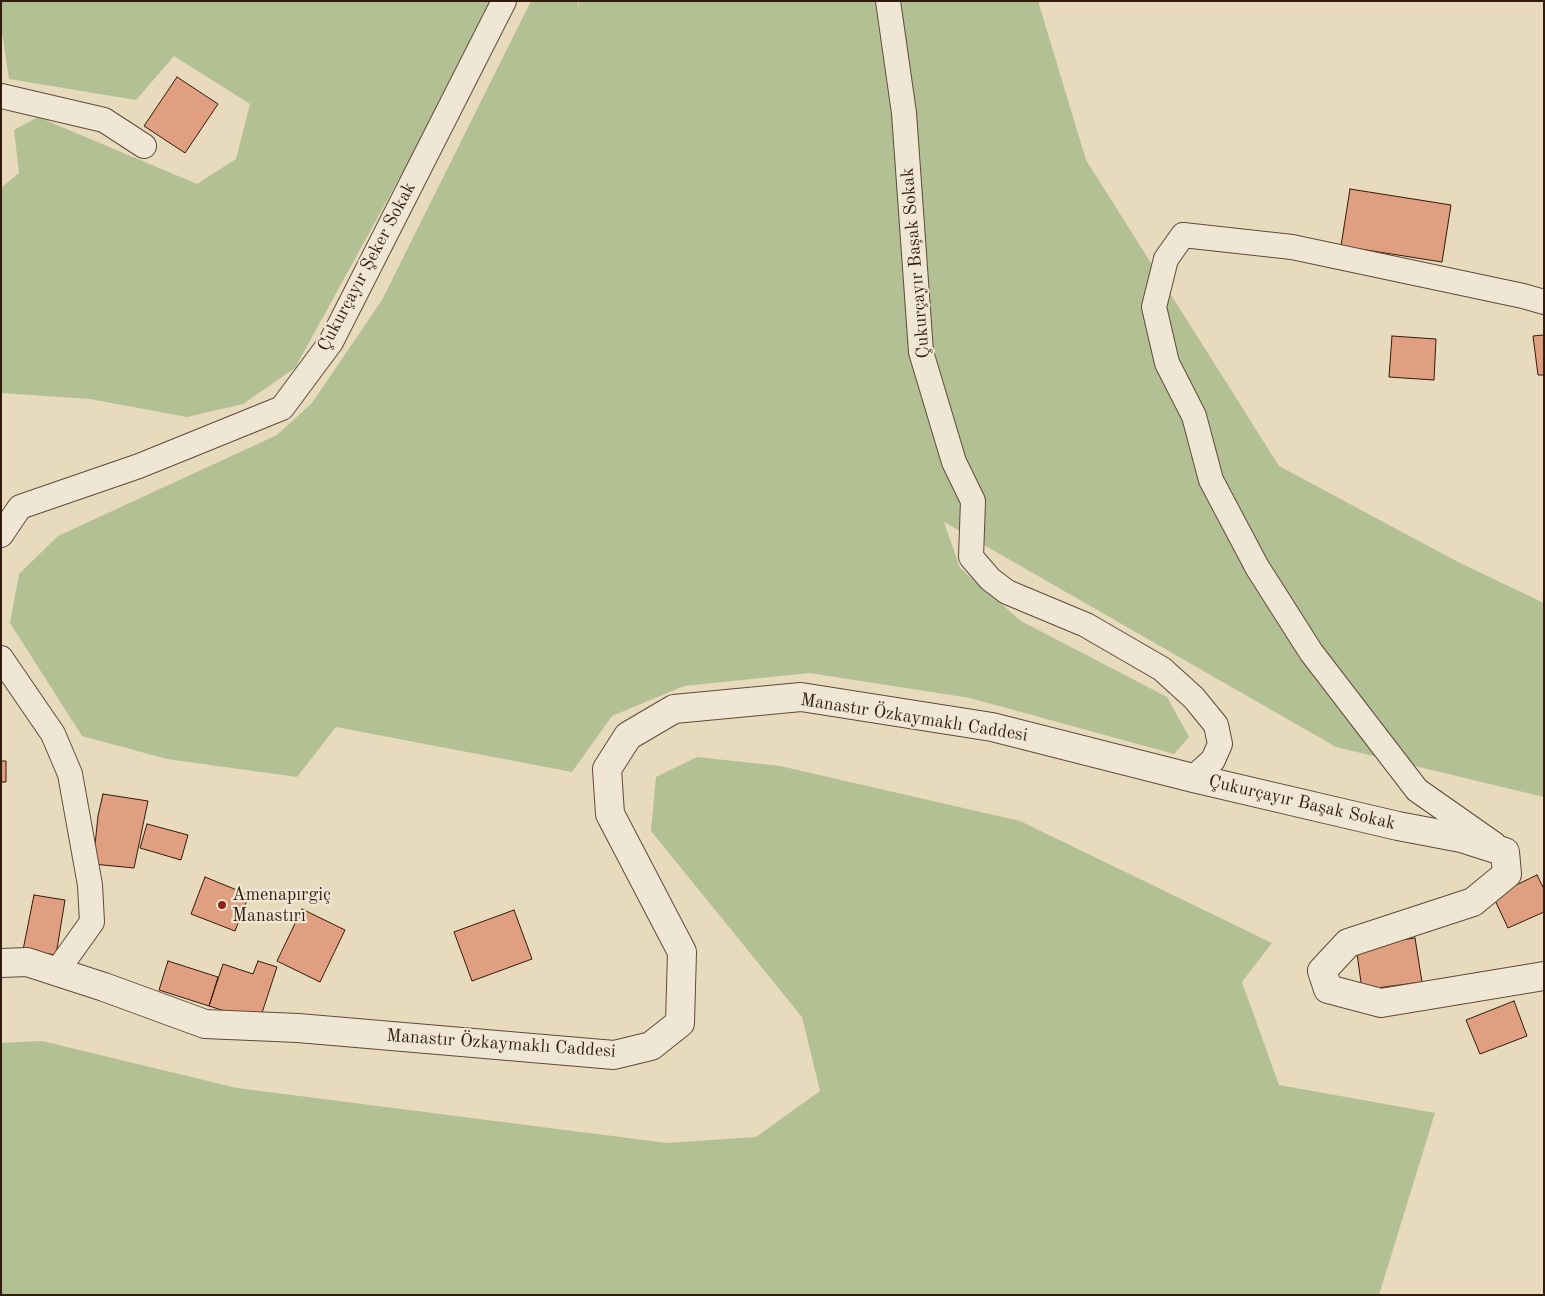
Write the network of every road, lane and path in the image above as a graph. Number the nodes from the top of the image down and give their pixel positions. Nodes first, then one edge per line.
1 (504, 1) edge
2 (888, 1) edge
3 (1, 96) edge
4 (144, 146) dead end
5 (1544, 302) edge
6 (1, 535) edge
7 (1, 658) edge
8 (1193, 778) junction
9 (1505, 852) junction
10 (1, 963) edge
11 (57, 971) junction
12 (1544, 976) edge

1 - 6 street, Çukurçayır Şeker Sokak
2 - 8 street, Çukurçayır Başak Sokak
3 - 4 street
5 - 9 street
7 - 11 street
8 - 9 street, Çukurçayır Başak Sokak
8 - 11 street, Manastır Özkaymaklı Caddesi
9 - 12 street
10 - 11 street, Manastır Özkaymaklı Caddesi

